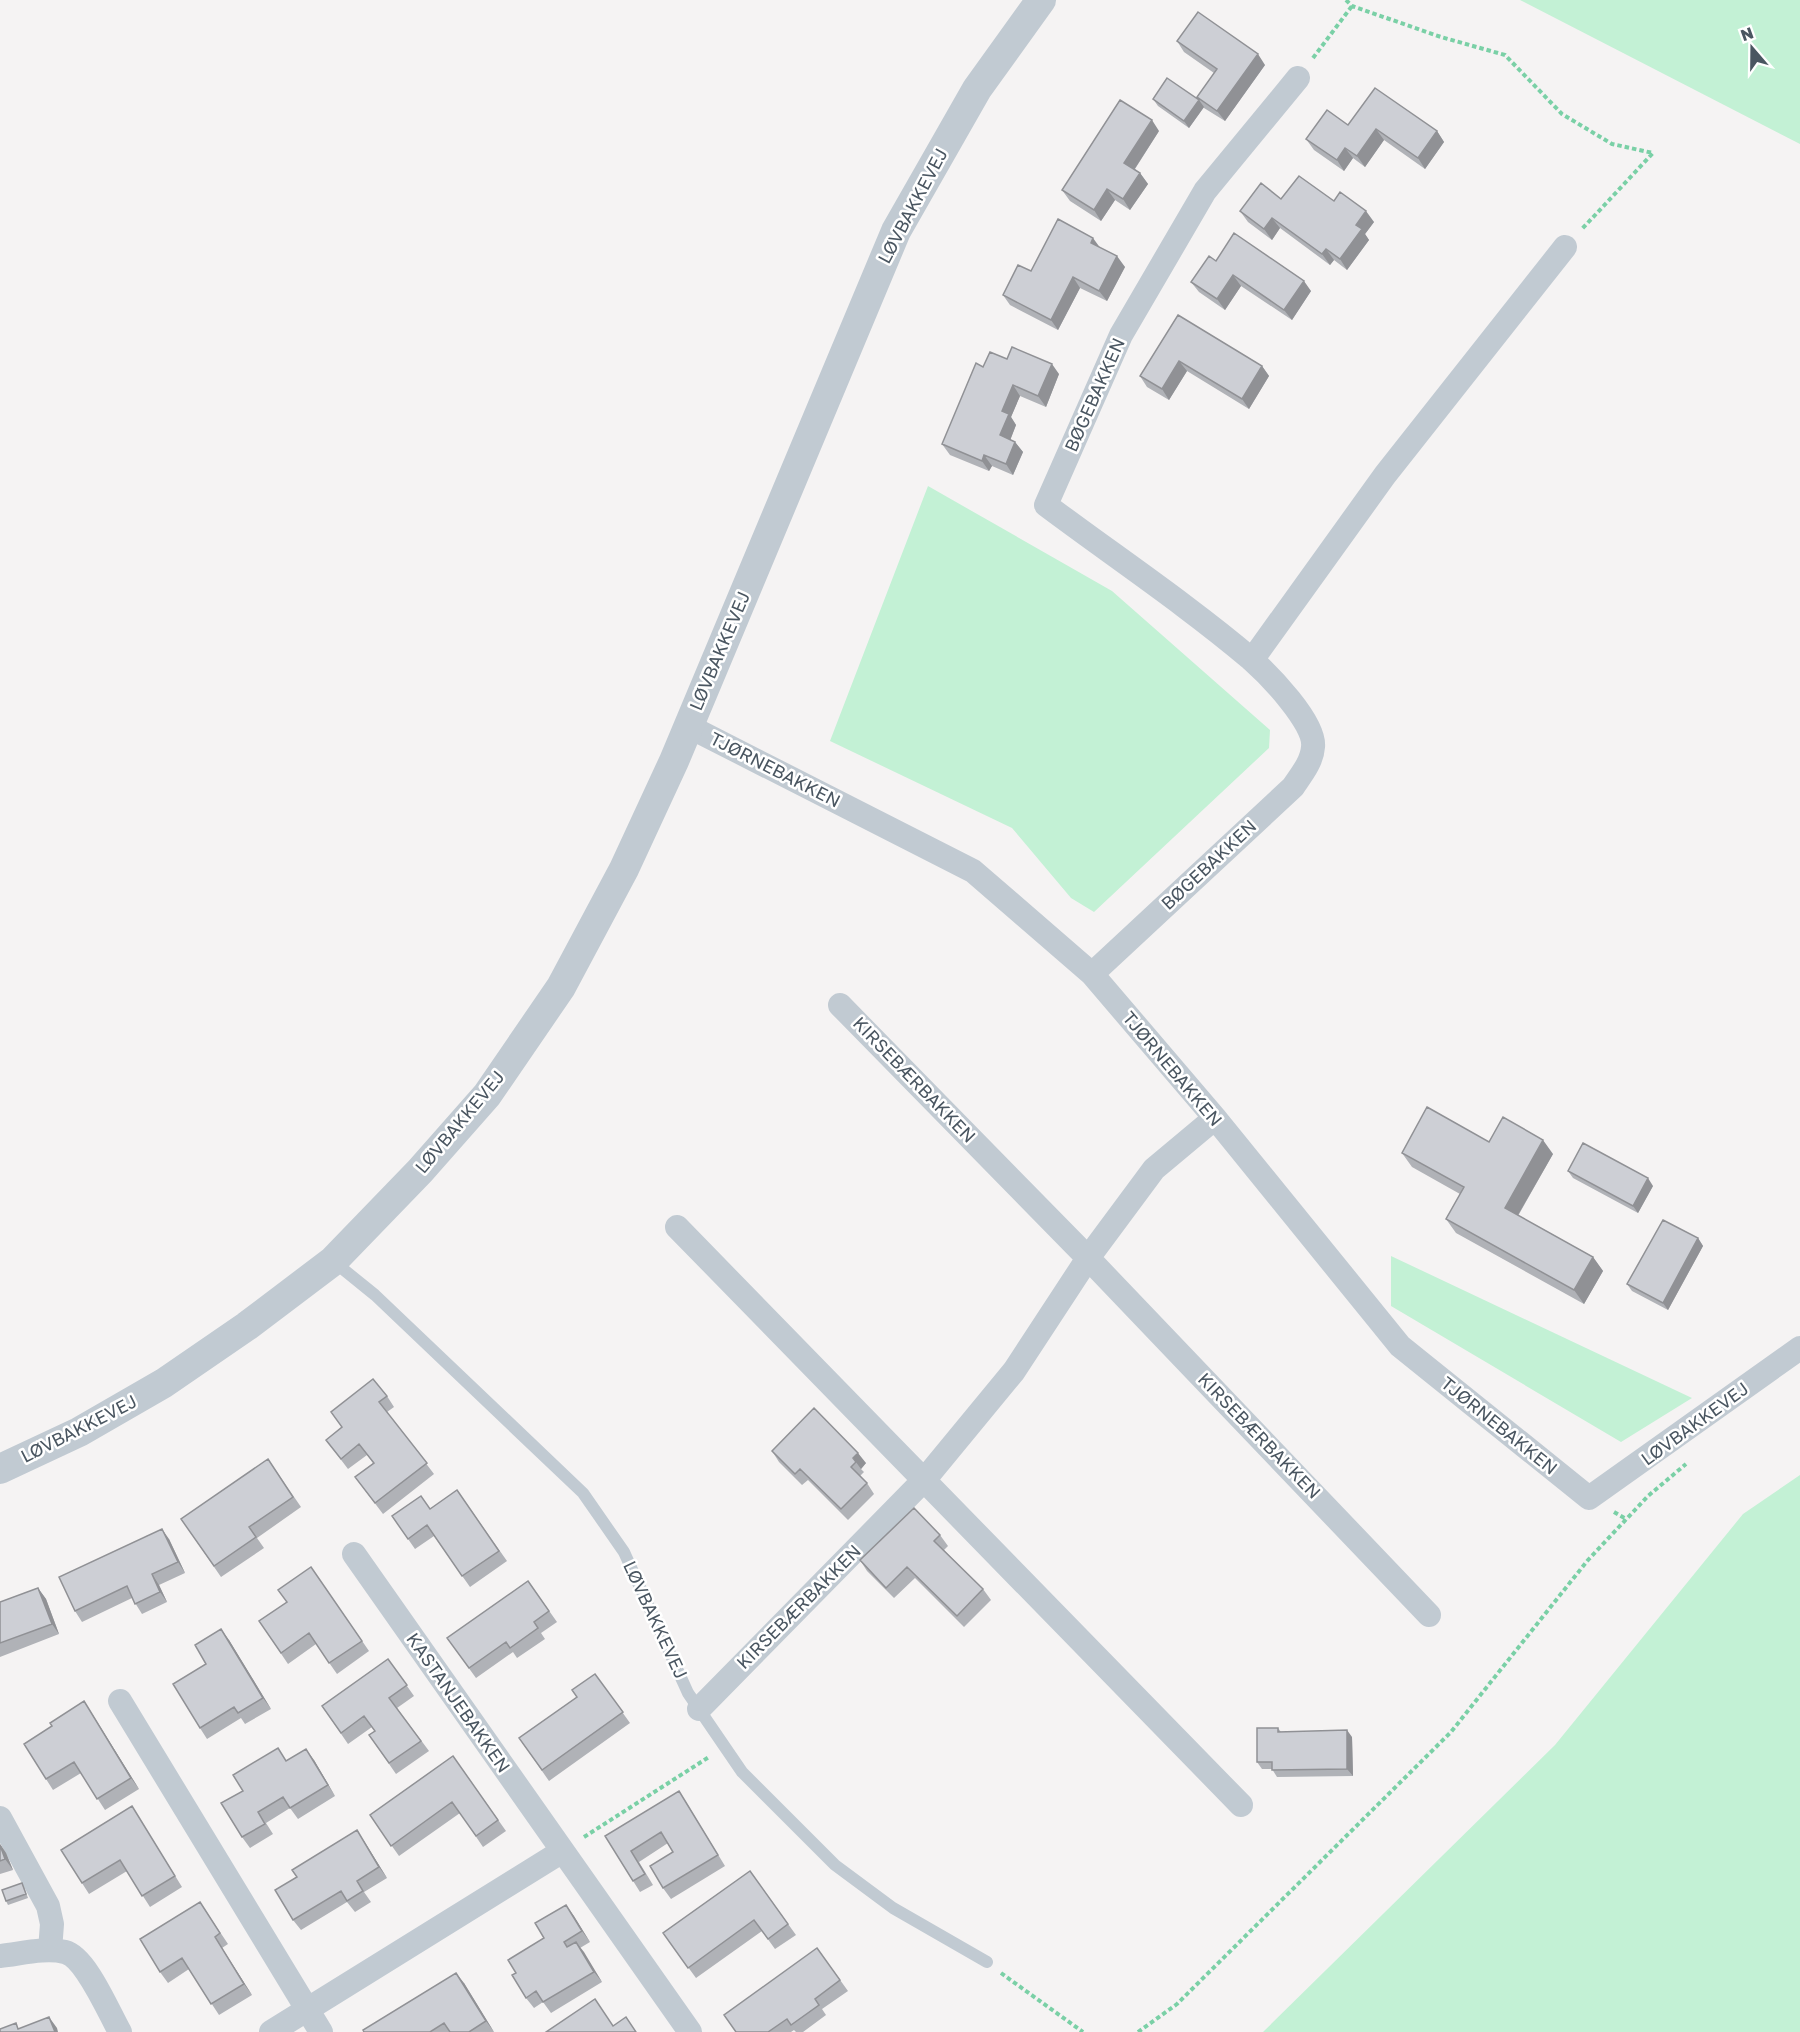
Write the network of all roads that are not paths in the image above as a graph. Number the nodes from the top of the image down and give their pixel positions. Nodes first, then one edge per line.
1 (1041, 0) edge
2 (1298, 78) road end
3 (1565, 247) road end
4 (1252, 660) junction
5 (688, 726) junction
6 (1092, 974) junction
7 (840, 1005) dead end
8 (1215, 1118) junction
9 (676, 1227) dead end
10 (1088, 1258) junction
11 (333, 1261) junction
12 (1800, 1348) edge
13 (0, 1469) edge
14 (925, 1479) junction
15 (1589, 1498) joint
16 (354, 1554) dead end
17 (1429, 1615) dead end
18 (120, 1701) dead end
19 (699, 1708) junction
20 (1241, 1805) dead end
21 (0, 1818) edge
22 (561, 1852) junction
23 (50, 1950) junction
24 (0, 1956) edge
25 (987, 1962) road end
26 (307, 2009) junction
27 (120, 2032) edge
28 (271, 2032) edge
29 (321, 2032) edge
30 (690, 2032) edge

1 - 5 street, LØVBAKKEVEJ
2 - 4 street, BØGEBAKKEN
3 - 4 street
4 - 6 street, BØGEBAKKEN
5 - 6 street, TJØRNEBAKKEN
5 - 11 street, LØVBAKKEVEJ
6 - 8 street, TJØRNEBAKKEN
7 - 10 street, KIRSEBÆRBAKKEN
8 - 10 street, KIRSEBÆRBAKKEN
8 - 15 street, TJØRNEBAKKEN
9 - 14 street
10 - 14 street, KIRSEBÆRBAKKEN
10 - 17 street, KIRSEBÆRBAKKEN
11 - 13 street, LØVBAKKEVEJ
11 - 19 lane, LØVBAKKEVEJ
12 - 15 street, LØVBAKKEVEJ
14 - 19 street, KIRSEBÆRBAKKEN
14 - 20 street
16 - 22 street, KASTANJEBAKKEN
18 - 26 street
19 - 25 lane, LØVBAKKEVEJ
21 - 23 street
22 - 26 street
22 - 30 street, KASTANJEBAKKEN
23 - 24 street
23 - 27 street
26 - 28 street
26 - 29 street

